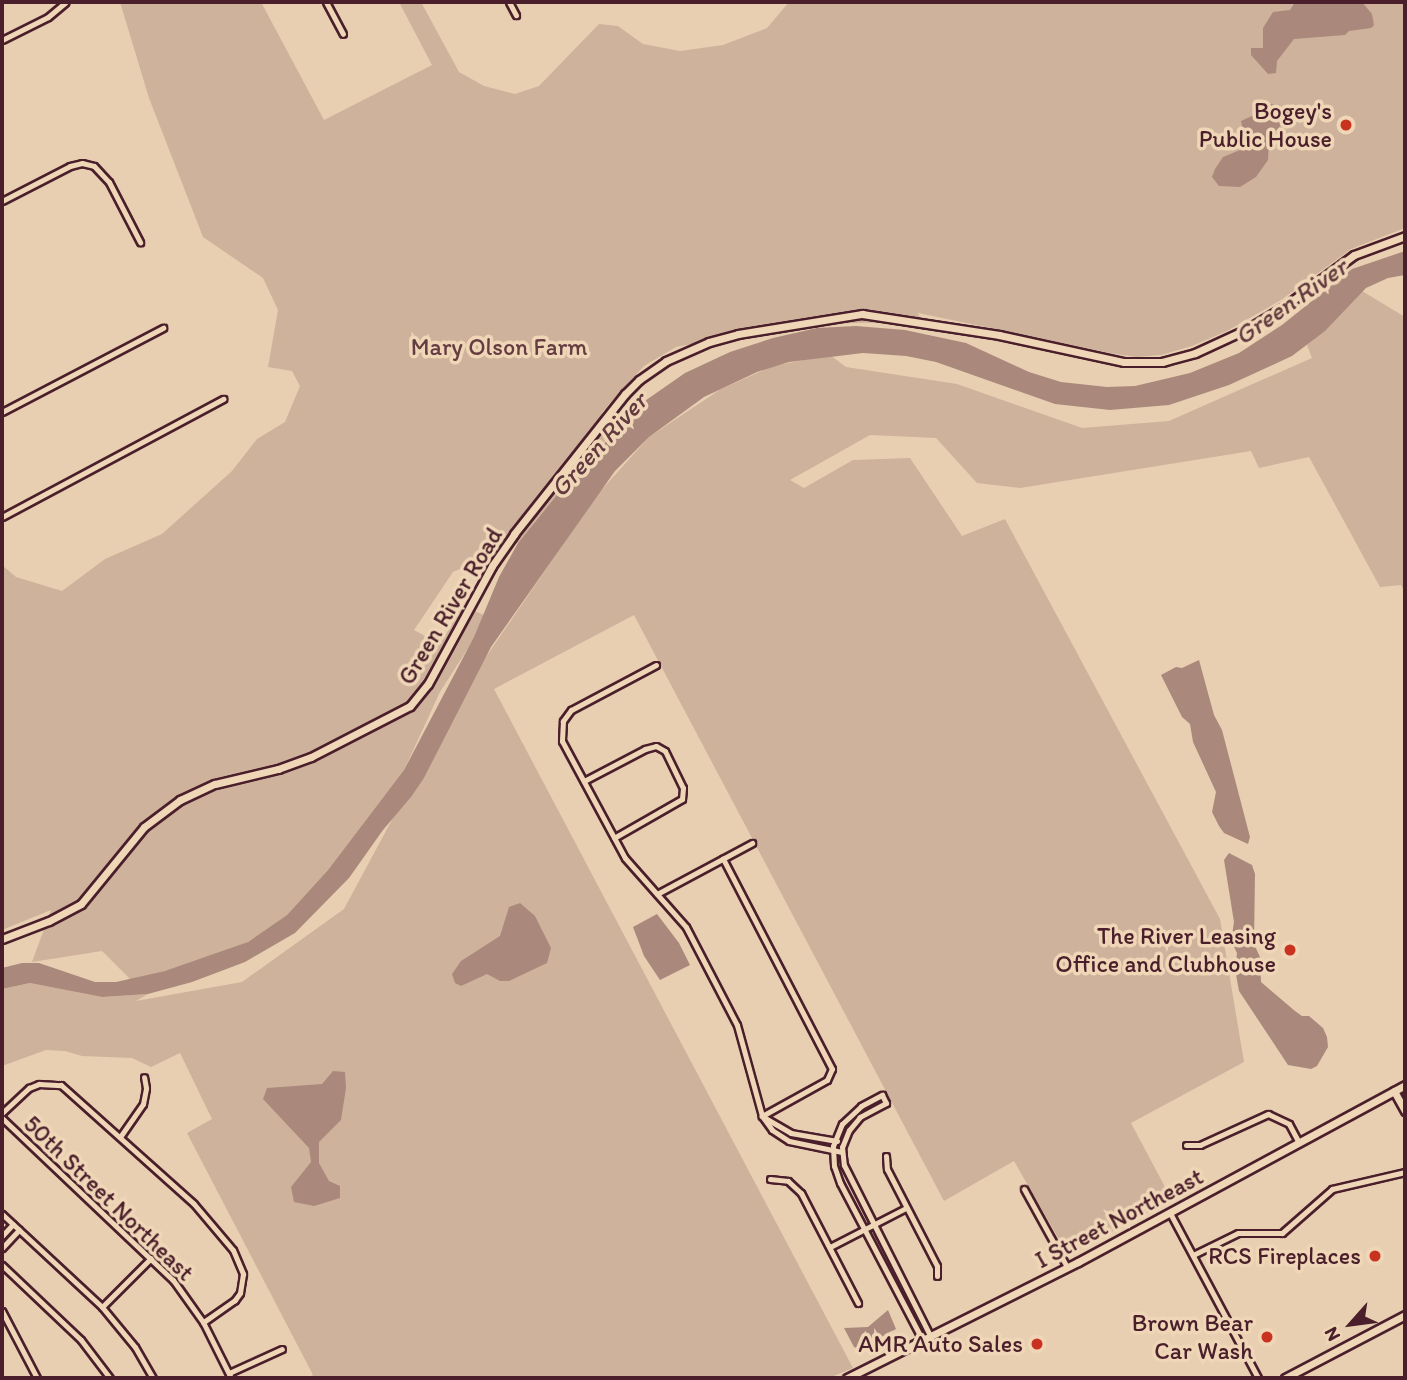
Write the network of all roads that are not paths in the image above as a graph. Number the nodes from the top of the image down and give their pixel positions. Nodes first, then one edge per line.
1 (66, 2) edge
2 (326, 2) edge
3 (509, 2) edge
4 (516, 15) dead end
5 (343, 34) dead end
6 (2, 40) edge
7 (2, 201) edge
8 (1405, 236) edge
9 (140, 242) dead end
10 (163, 328) dead end
11 (223, 399) dead end
12 (2, 412) edge
13 (2, 517) edge
14 (656, 664) dead end
15 (584, 781) junction
16 (614, 838) junction
17 (752, 844) dead end
18 (723, 859) junction
19 (657, 894) junction
20 (2, 939) edge
21 (144, 1077) dead end
22 (1405, 1085) edge
23 (1394, 1091) junction
24 (1405, 1111) edge
25 (2, 1115) edge
26 (762, 1116) junction
27 (120, 1137) junction
28 (1299, 1143) junction
29 (1186, 1145) dead end
30 (834, 1146) junction
31 (843, 1147) junction
32 (886, 1156) dead end
33 (1405, 1172) edge
34 (770, 1179) dead end
35 (1024, 1189) dead end
36 (906, 1208) junction
37 (1170, 1213) junction
38 (2, 1214) edge
39 (13, 1224) junction
40 (873, 1225) junction
41 (864, 1229) junction
42 (19, 1230) junction
43 (2, 1236) edge
44 (830, 1247) junction
45 (2, 1248) edge
46 (1192, 1255) junction
47 (151, 1258) junction
48 (2, 1265) edge
49 (1067, 1267) junction
50 (937, 1276) dead end
51 (858, 1303) dead end
52 (102, 1307) junction
53 (2, 1311) edge
54 (1405, 1315) edge
55 (203, 1322) junction
56 (931, 1336) junction
57 (923, 1340) junction
58 (282, 1349) dead end
59 (230, 1376) edge
60 (37, 1378) edge
61 (110, 1378) edge
62 (153, 1378) edge
63 (847, 1378) edge
64 (1258, 1378) edge
65 (1285, 1378) edge

1 - 6 street
2 - 5 street
3 - 4 street
7 - 9 street
8 - 20 street, Green River Road
10 - 12 street
11 - 13 street
14 - 15 street
15 - 16 street
15 - 16 street
16 - 19 street
17 - 18 street
18 - 19 street
18 - 26 street
19 - 26 street
21 - 27 street
22 - 23 street, I Street Northeast
23 - 24 street
23 - 28 street, I Street Northeast
25 - 27 street
25 - 47 street, 50th Street Northeast
26 - 30 street
26 - 30 street
27 - 55 street
28 - 29 street
28 - 37 street, I Street Northeast
30 - 31 street
30 - 31 street
30 - 31 street
30 - 41 street
31 - 40 street
32 - 36 street
33 - 46 street
34 - 44 street
35 - 49 street
36 - 40 street
36 - 50 street
37 - 46 street
37 - 49 street, I Street Northeast
38 - 39 street
39 - 42 street
39 - 43 street
40 - 41 street
40 - 56 street
41 - 44 street
41 - 57 street
42 - 45 street
42 - 52 street
44 - 51 street
46 - 64 street
47 - 52 street
47 - 55 street, 50th Street Northeast
48 - 61 street
49 - 56 street, I Street Northeast
52 - 62 street
53 - 60 street
54 - 65 street
55 - 59 street, 50th Street Northeast
56 - 57 street, I Street Northeast
57 - 63 street, I Street Northeast
58 - 59 street

